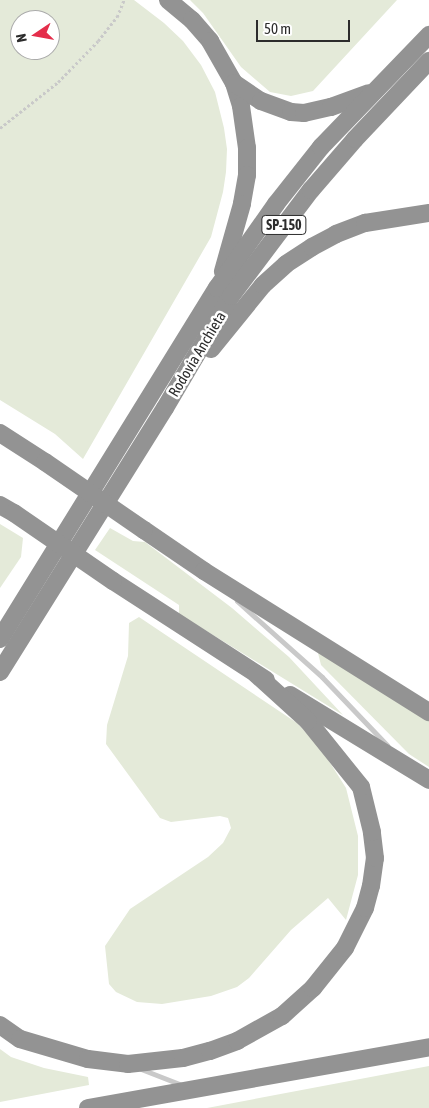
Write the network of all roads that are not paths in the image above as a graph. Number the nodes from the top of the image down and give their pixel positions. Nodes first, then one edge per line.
1 (168, 0) edge
2 (429, 35) edge
3 (429, 61) edge
4 (234, 83) junction
5 (373, 91) junction
6 (429, 213) edge
7 (217, 288) junction
8 (165, 408) junction
9 (0, 433) edge
10 (7, 509) edge
11 (204, 571) junction
12 (0, 639) edge
13 (351, 663) junction
14 (0, 672) edge
15 (256, 674) junction
16 (429, 697) edge
17 (429, 712) edge
18 (405, 764) junction
19 (429, 780) edge
20 (0, 1025) edge
21 (429, 1047) edge
22 (128, 1064) junction
23 (194, 1090) junction
24 (88, 1108) edge

1 - 4 highway
2 - 5 highway, Rodovia Anchieta / SP-150
3 - 8 highway, Rodovia Anchieta / SP-150
4 - 5 highway
4 - 7 highway
5 - 7 highway, Rodovia Anchieta / SP-150
6 - 8 highway
7 - 12 highway, Rodovia Anchieta / SP-150
8 - 14 highway, Rodovia Anchieta / SP-150
9 - 11 highway, bridge
10 - 15 highway, bridge
11 - 13 highway
11 - 18 lane
13 - 16 highway
13 - 17 highway
15 - 18 highway
15 - 22 highway
18 - 19 highway
20 - 22 highway
21 - 23 highway
22 - 23 lane
23 - 24 highway

